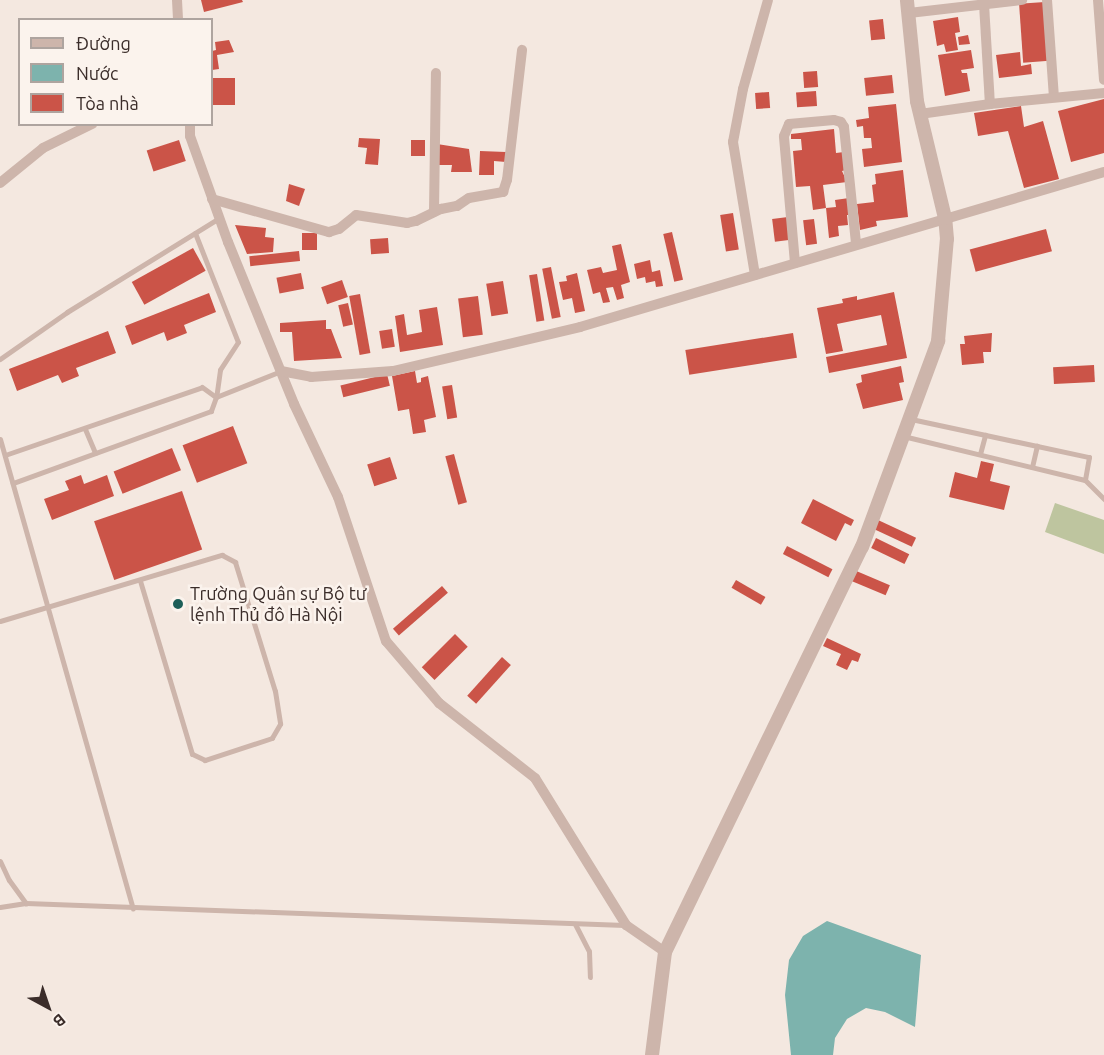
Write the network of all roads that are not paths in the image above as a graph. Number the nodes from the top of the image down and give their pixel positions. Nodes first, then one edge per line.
1 (177, 0) edge
2 (768, 0) edge
3 (1022, 0) edge
4 (1047, 0) edge
5 (1098, 0) edge
6 (984, 4) junction
7 (908, 6) edge
8 (178, 18) edge
9 (522, 50) dead end
10 (436, 73) dead end
11 (1104, 80) edge
12 (1104, 93) edge
13 (1054, 97) junction
14 (990, 104) junction
15 (920, 114) junction
16 (88, 126) edge
17 (190, 126) edge
18 (1104, 171) edge
19 (0, 183) edge
20 (212, 199) junction
21 (434, 212) junction
22 (219, 218) junction
23 (945, 218) junction
24 (195, 233) junction
25 (856, 244) junction
26 (795, 263) junction
27 (754, 275) junction
28 (0, 359) edge
29 (281, 371) junction
30 (216, 397) junction
31 (909, 419) junction
32 (86, 429) junction
33 (985, 435) junction
34 (903, 436) junction
35 (0, 439) edge
36 (1037, 446) junction
37 (95, 453) junction
38 (980, 454) junction
39 (5, 455) junction
40 (1032, 467) junction
41 (1085, 480) junction
42 (13, 483) junction
43 (1104, 499) edge
44 (140, 581) junction
45 (47, 608) junction
46 (0, 621) edge
47 (0, 861) edge
48 (26, 903) junction
49 (0, 907) edge
50 (133, 909) junction
51 (575, 924) junction
52 (626, 925) junction
53 (664, 952) junction
54 (590, 977) dead end
55 (652, 1055) edge

1 - 8 street
2 - 27 street
3 - 6 street
4 - 13 street
5 - 11 street
6 - 7 street
6 - 14 street
7 - 15 street
9 - 21 street
10 - 21 street
12 - 13 street
13 - 14 street
14 - 15 street
15 - 23 street
16 - 19 street
17 - 20 street
18 - 23 street
20 - 21 street
20 - 22 street
22 - 24 lane
22 - 29 street
23 - 25 street
23 - 31 street
24 - 28 lane
24 - 30 lane
25 - 26 street
25 - 26 street
26 - 27 street
27 - 29 street
29 - 30 lane
29 - 52 street
30 - 32 lane
30 - 37 lane
31 - 33 lane
31 - 34 street
32 - 37 lane
32 - 39 lane
33 - 36 lane
33 - 38 lane
34 - 38 lane
34 - 53 street
35 - 39 lane
36 - 40 lane
36 - 41 lane
37 - 42 lane
38 - 40 lane
39 - 42 lane
40 - 41 lane
41 - 43 lane
42 - 45 lane
44 - 44 lane
44 - 45 lane
45 - 46 lane
45 - 50 lane
47 - 48 lane
48 - 49 lane
48 - 50 lane
50 - 51 lane
51 - 52 lane
51 - 54 lane
52 - 53 street
53 - 55 street

